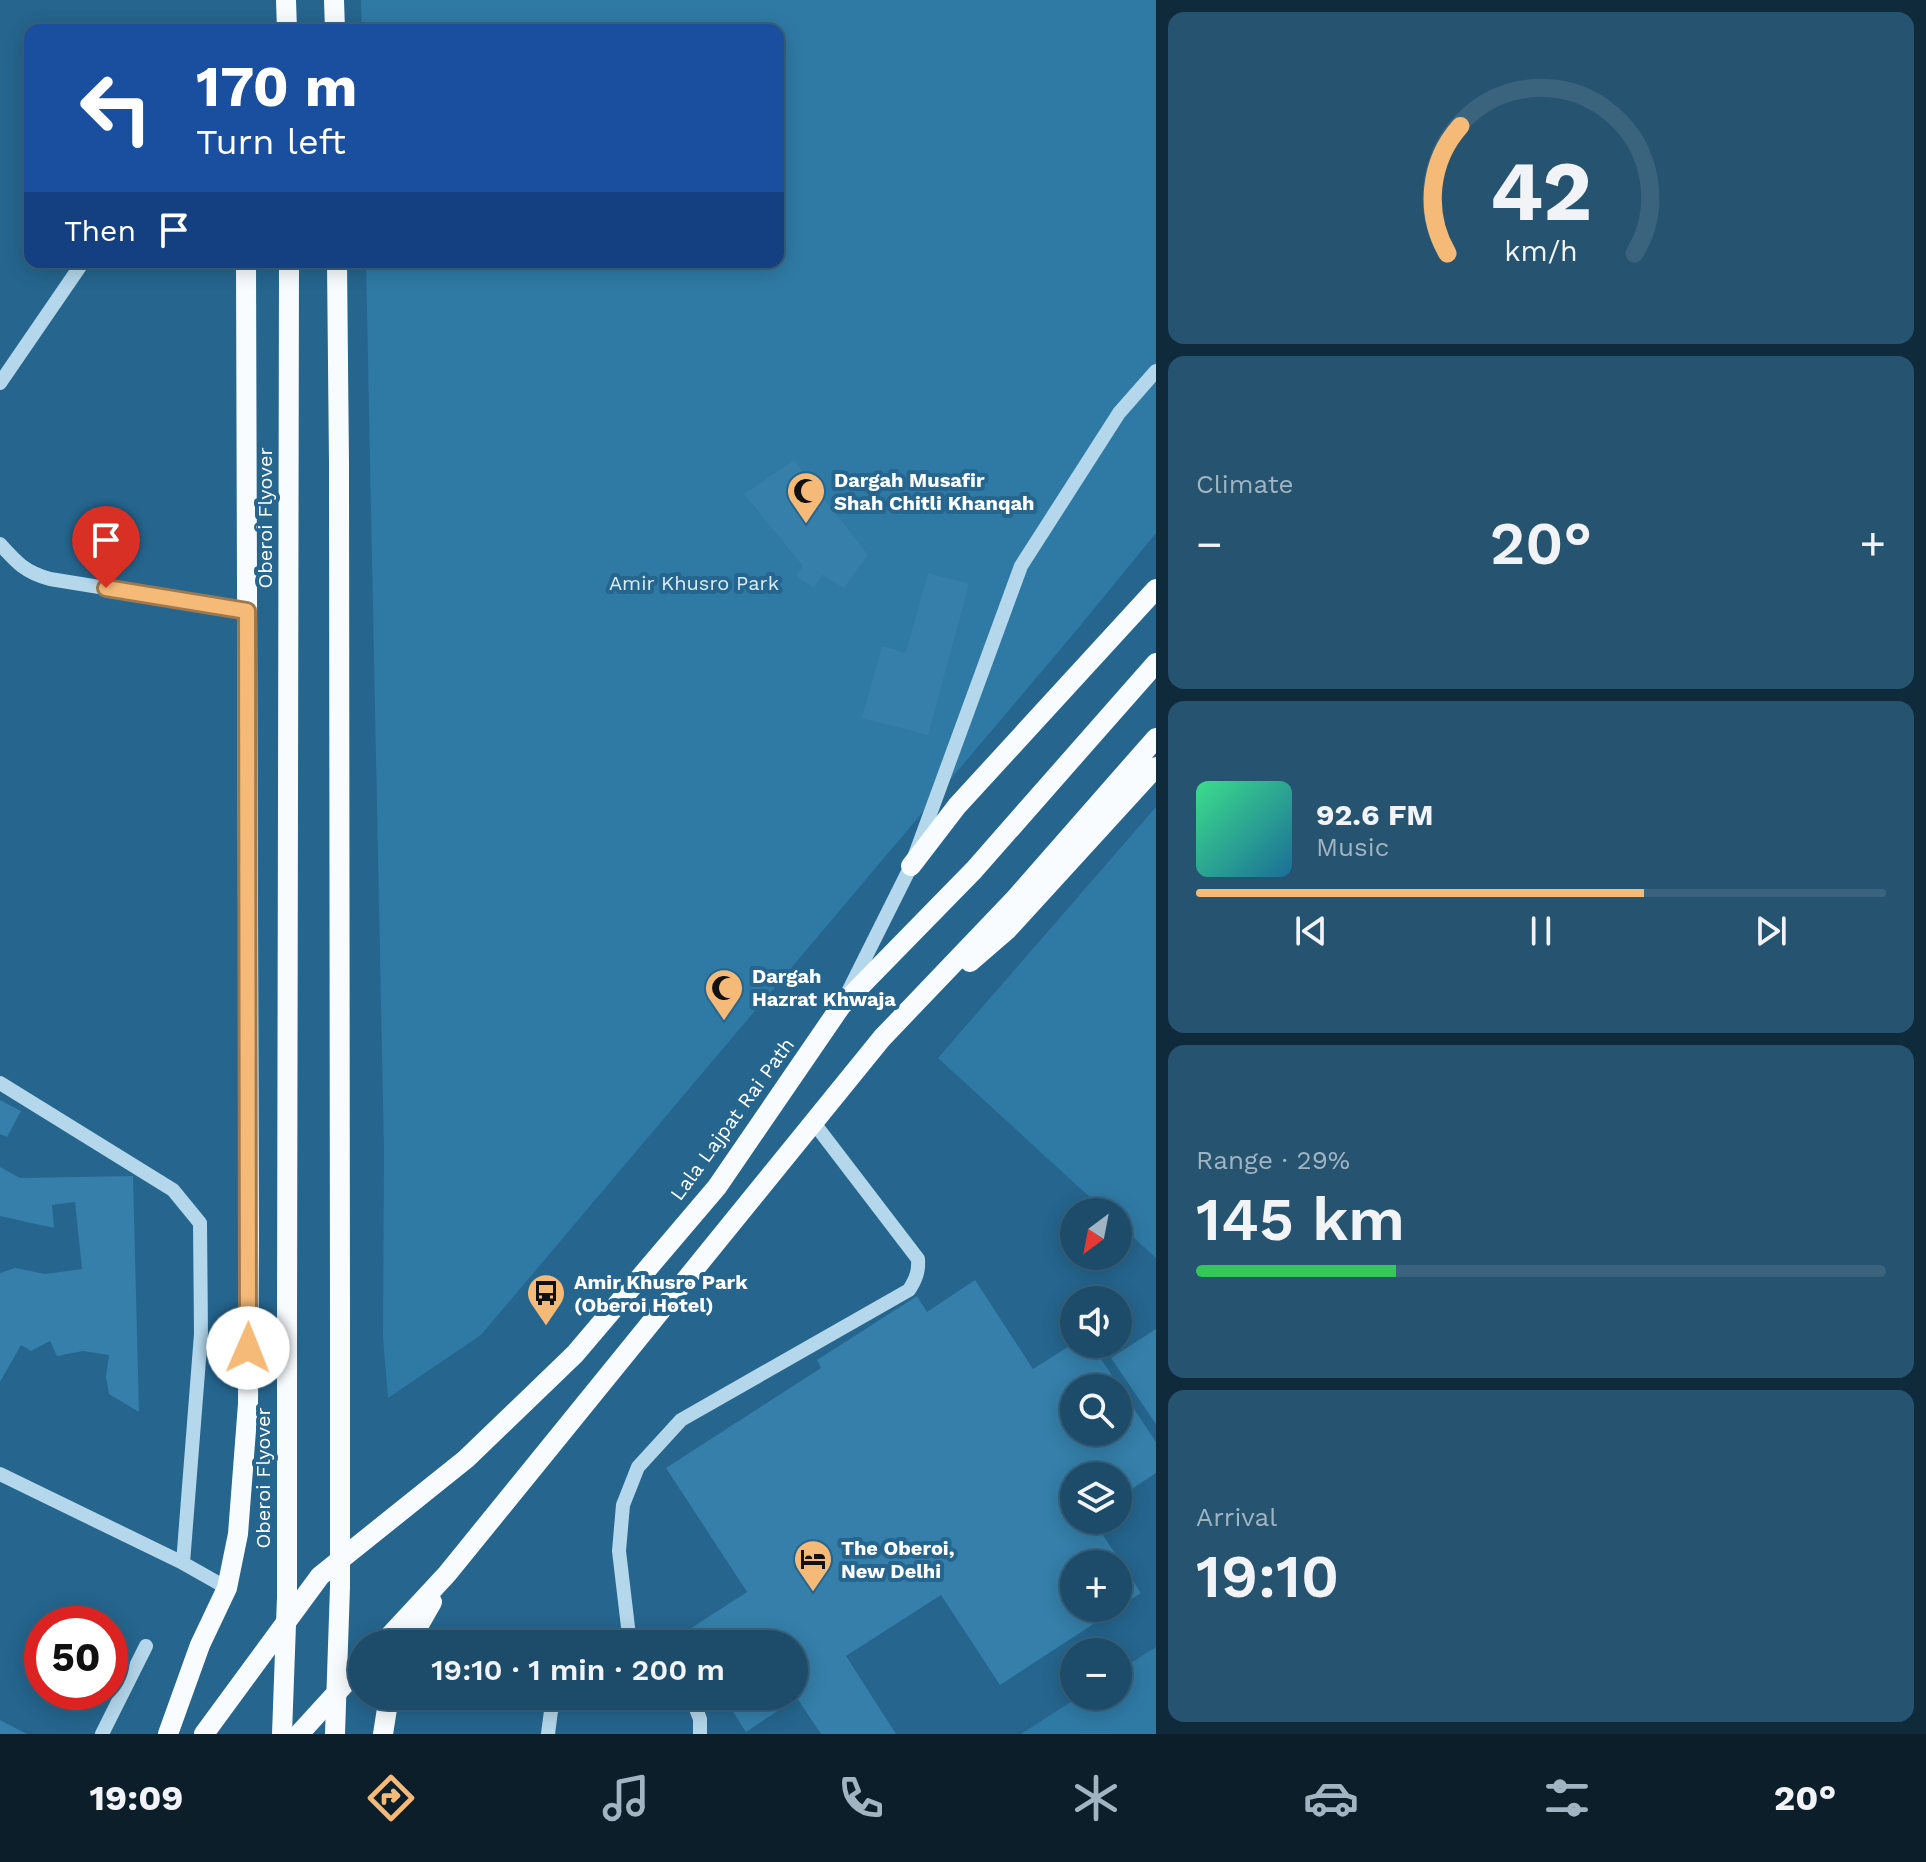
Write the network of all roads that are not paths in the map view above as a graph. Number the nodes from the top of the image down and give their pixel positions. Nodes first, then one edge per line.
1 (286, 0) edge
2 (334, 0) edge
3 (287, 24) edge
4 (335, 24) edge
5 (79, 268) edge
6 (246, 268) edge
7 (289, 268) edge
8 (337, 268) edge
9 (1156, 371) edge
10 (0, 383) edge
11 (0, 544) edge
12 (1156, 589) edge
13 (247, 611) junction
14 (1156, 663) edge
15 (1156, 738) edge
16 (1156, 767) edge
17 (911, 866) junction
18 (841, 1006) junction
19 (882, 1038) junction
20 (0, 1083) edge
21 (814, 1123) junction
22 (0, 1474) edge
23 (183, 1563) junction
24 (447, 1574) junction
25 (227, 1588) junction
26 (395, 1630) edge
27 (416, 1630) edge
28 (628, 1630) edge
29 (146, 1646) dead end
30 (348, 1680) edge
31 (387, 1710) edge
32 (552, 1710) edge
33 (696, 1710) edge
34 (302, 1730) edge
35 (102, 1734) edge
36 (168, 1734) edge
37 (204, 1734) edge
38 (282, 1734) edge
39 (335, 1734) edge
40 (383, 1734) edge
41 (548, 1734) edge
42 (700, 1734) edge

1 - 3 main road
2 - 4 main road
5 - 10 street
6 - 13 main road
7 - 38 main road, Oberoi Flyover, bridge
8 - 39 main road, bridge
9 - 17 street
11 - 13 street
12 - 17 main road
13 - 25 main road
14 - 18 main road, Lala Lajpat Rai Path
15 - 19 main road
16 - 19 main road
17 - 18 street
18 - 37 main road, Lala Lajpat Rai Path
19 - 21 main road
20 - 23 street
21 - 24 main road
21 - 28 street
22 - 23 street
23 - 25 street
24 - 26 main road
24 - 27 main road
25 - 36 main road
29 - 35 street
30 - 34 main road
31 - 40 main road
32 - 41 street
33 - 42 street

